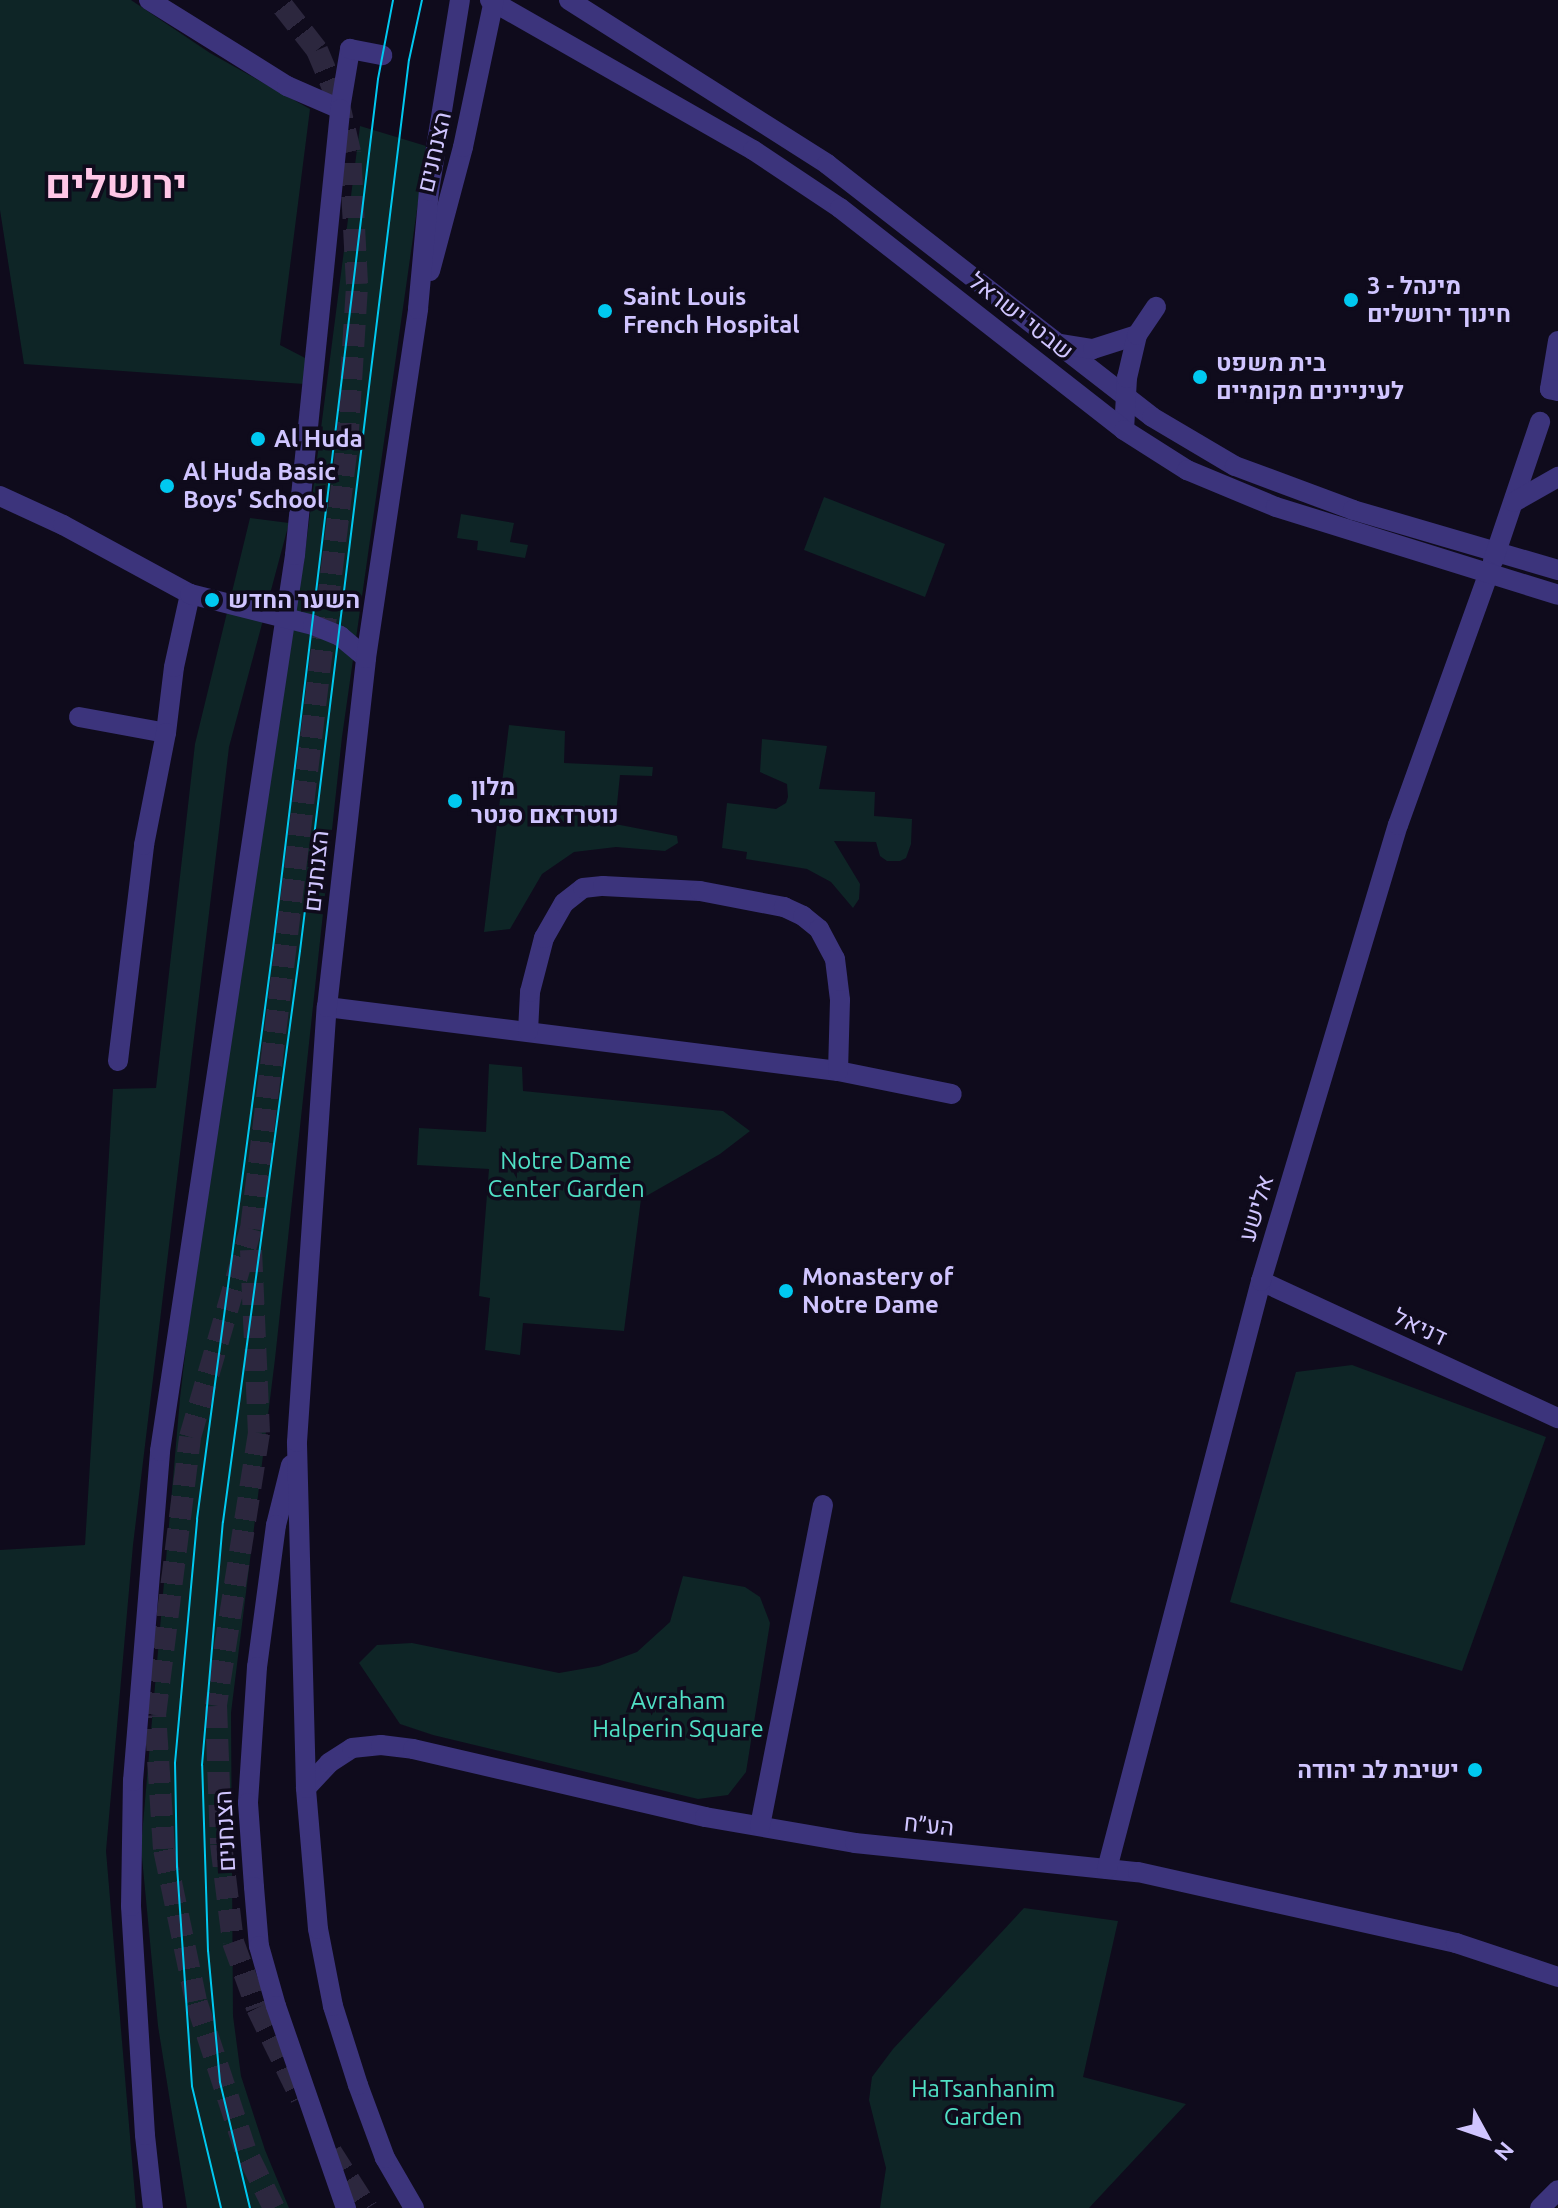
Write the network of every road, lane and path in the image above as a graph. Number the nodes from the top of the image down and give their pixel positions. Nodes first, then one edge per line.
1 (149, 0) edge
2 (460, 0) edge
3 (569, 0) edge
4 (493, 2) edge
5 (382, 55) dead end
6 (340, 109) junction
7 (1156, 307) dead end
8 (418, 309) junction
9 (1137, 335) junction
10 (1558, 341) edge
11 (1057, 343) junction
12 (1558, 391) edge
13 (1124, 397) junction
14 (1540, 422) dead end
15 (1124, 430) junction
16 (1558, 477) edge
17 (0, 496) edge
18 (1514, 502) junction
19 (1497, 551) junction
20 (1558, 570) edge
21 (1489, 572) junction
22 (190, 594) junction
23 (1558, 595) edge
24 (285, 617) junction
25 (366, 658) junction
26 (79, 717) dead end
27 (166, 733) junction
28 (327, 1007) junction
29 (528, 1031) junction
30 (118, 1061) dead end
31 (838, 1071) junction
32 (952, 1094) dead end
33 (1261, 1281) junction
34 (1558, 1418) edge
35 (297, 1442) junction
36 (823, 1505) dead end
37 (306, 1788) junction
38 (760, 1826) junction
39 (1107, 1869) junction
40 (1558, 1977) edge
41 (1558, 2190) edge
42 (153, 2208) edge
43 (346, 2208) edge
44 (414, 2208) edge
45 (1540, 2208) edge

1 - 6 street
2 - 8 street, הצנחנים
3 - 11 street, שבטי ישראל
4 - 8 street, הצנחנים
4 - 15 street, שבטי ישראל
5 - 6 street
6 - 24 street
7 - 9 street
8 - 25 street, הצנחנים
9 - 11 street
9 - 13 street
10 - 12 street
11 - 13 street, שבטי ישראל
13 - 15 street
13 - 19 street, שבטי ישראל
14 - 18 street, אלישע
15 - 21 street, שבטי ישראל
16 - 18 street
17 - 22 street
18 - 19 street, אלישע
19 - 20 street, שבטי ישראל
19 - 21 street, אלישע
21 - 23 street, שבטי ישראל
21 - 33 street, אלישע
22 - 24 street
22 - 27 street
24 - 25 street
24 - 42 street
25 - 28 street, הצנחנים
26 - 27 street
27 - 30 street
28 - 29 street
28 - 35 street, הצנחנים
29 - 31 street
29 - 31 street
31 - 32 street
33 - 34 street, דניאל
33 - 39 street, אלישע
35 - 37 street, הצנחנים
35 - 43 street, הצנחנים
36 - 38 street
37 - 38 street, הע״ח
37 - 44 street, הצנחנים
38 - 39 street, הע״ח
39 - 40 street, הע״ח
41 - 45 street

